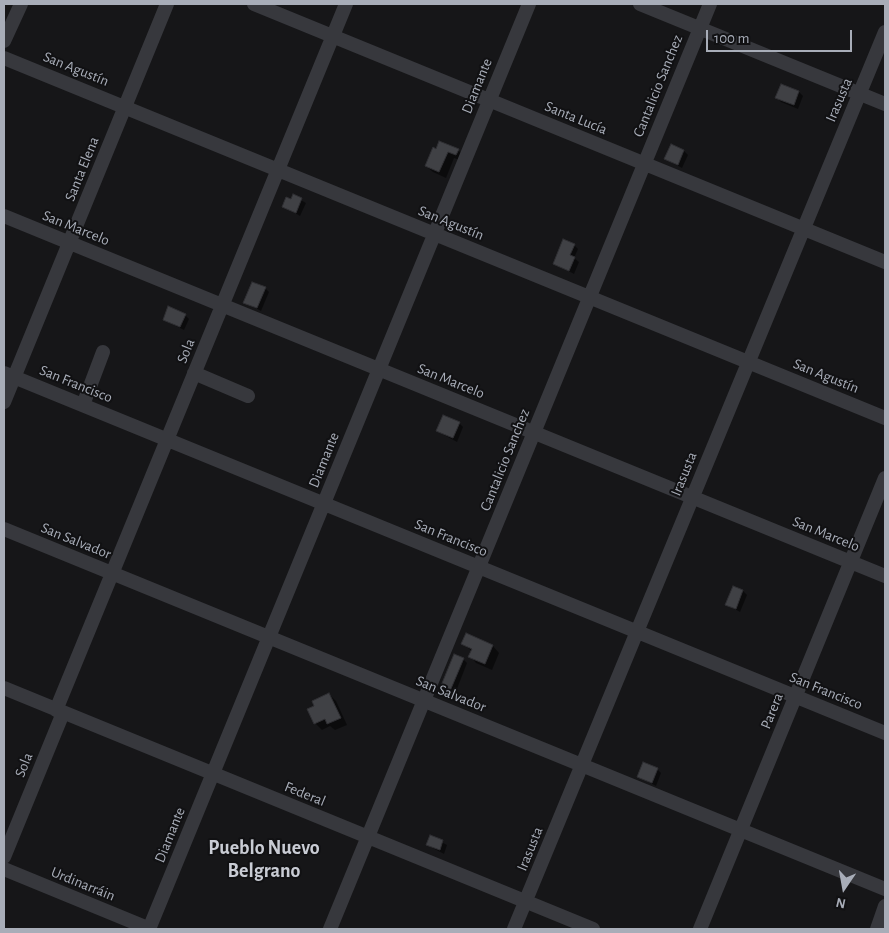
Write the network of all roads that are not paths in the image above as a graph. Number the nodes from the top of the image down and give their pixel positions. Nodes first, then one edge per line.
1 (21, 4) edge
2 (167, 4) edge
3 (254, 4) edge
4 (346, 4) edge
5 (529, 4) edge
6 (640, 4) edge
7 (710, 4) edge
8 (700, 28) junction
9 (885, 32) edge
10 (333, 36) junction
11 (4, 41) edge
12 (4, 58) edge
13 (859, 93) junction
14 (489, 100) junction
15 (885, 104) edge
16 (125, 107) junction
17 (644, 163) junction
18 (278, 170) junction
19 (4, 216) edge
20 (803, 228) junction
21 (434, 234) junction
22 (69, 243) junction
23 (885, 262) edge
24 (589, 297) junction
25 (222, 305) junction
26 (103, 352) dead end
27 (748, 362) junction
28 (379, 369) junction
29 (194, 373) junction
30 (9, 375) edge
31 (248, 396) dead end
32 (4, 402) edge
33 (83, 405) junction
34 (885, 418) edge
35 (534, 432) junction
36 (167, 439) junction
37 (885, 478) edge
38 (692, 497) junction
39 (324, 503) junction
40 (4, 529) edge
41 (851, 562) junction
42 (479, 566) junction
43 (112, 574) junction
44 (885, 576) edge
45 (637, 631) junction
46 (268, 637) junction
47 (4, 688) edge
48 (796, 696) junction
49 (424, 701) junction
50 (60, 711) junction
51 (885, 733) edge
52 (582, 765) junction
53 (213, 774) junction
54 (740, 830) junction
55 (368, 837) junction
56 (4, 857) edge
57 (4, 869) edge
58 (885, 889) edge
59 (526, 902) junction
60 (885, 906) edge
61 (149, 929) edge
62 (330, 929) edge
63 (514, 929) edge
64 (593, 929) edge
65 (700, 929) edge
66 (877, 929) edge

1 - 11 street
2 - 16 street, Santa Elena
3 - 10 street, Santa Lucía
4 - 10 street, Sola
5 - 14 street, Diamante
6 - 8 street
7 - 8 street, Cantalicio Sanchez
8 - 13 street
8 - 17 street, Cantalicio Sanchez
9 - 13 street, Irasusta
10 - 14 street, Santa Lucía
10 - 18 street, Sola
12 - 16 street, San Agustín
13 - 15 street
13 - 20 street, Irasusta
14 - 17 street, Santa Lucía
14 - 21 street, Diamante
16 - 18 street, San Agustín
16 - 22 street, Santa Elena
17 - 20 street, Santa Lucía
17 - 24 street, Cantalicio Sanchez
18 - 21 street, San Agustín
18 - 25 street, Sola
19 - 22 street, San Marcelo
20 - 23 street, Santa Lucía
20 - 27 street, Irasusta
21 - 24 street, San Agustín
21 - 28 street, Diamante
22 - 25 street, San Marcelo
22 - 30 street, Santa Elena
24 - 27 street, San Agustín
24 - 35 street, Cantalicio Sanchez
25 - 28 street, San Marcelo
25 - 29 street, Sola
26 - 33 street
27 - 34 street, San Agustín
27 - 38 street, Irasusta
28 - 35 street, San Marcelo
28 - 39 street, Diamante
29 - 31 street
29 - 36 street, Sola
30 - 32 street, Santa Elena
30 - 33 street, San Francisco
33 - 36 street, San Francisco
35 - 38 street, San Marcelo
35 - 42 street, Cantalicio Sanchez
36 - 39 street, San Francisco
36 - 43 street, Sola
37 - 41 street, Parera
38 - 41 street, San Marcelo
38 - 45 street, Irasusta
39 - 42 street, San Francisco
39 - 46 street, Diamante
40 - 43 street, San Salvador
41 - 44 street, San Marcelo
41 - 48 street, Parera
42 - 45 street, San Francisco
42 - 49 street, Cantalicio Sanchez
43 - 46 street, San Salvador
43 - 50 street, Sola
45 - 48 street, San Francisco
45 - 52 street, Irasusta
46 - 49 street, San Salvador
46 - 53 street, Diamante
47 - 50 street, Federal
48 - 51 street, San Francisco
48 - 54 street, Parera
49 - 52 street, San Salvador
49 - 55 street, Cantalicio Sanchez
50 - 53 street, Federal
50 - 56 street, Sola
52 - 54 street, San Salvador
52 - 59 street, Irasusta
53 - 55 street, Federal
53 - 61 street, Diamante
54 - 58 street, San Salvador
54 - 65 street, Parera
55 - 59 street, Federal
55 - 62 street, Cantalicio Sanchez
57 - 61 street, Urdinarráin
59 - 63 street, Irasusta
59 - 64 street, Federal
60 - 66 street

